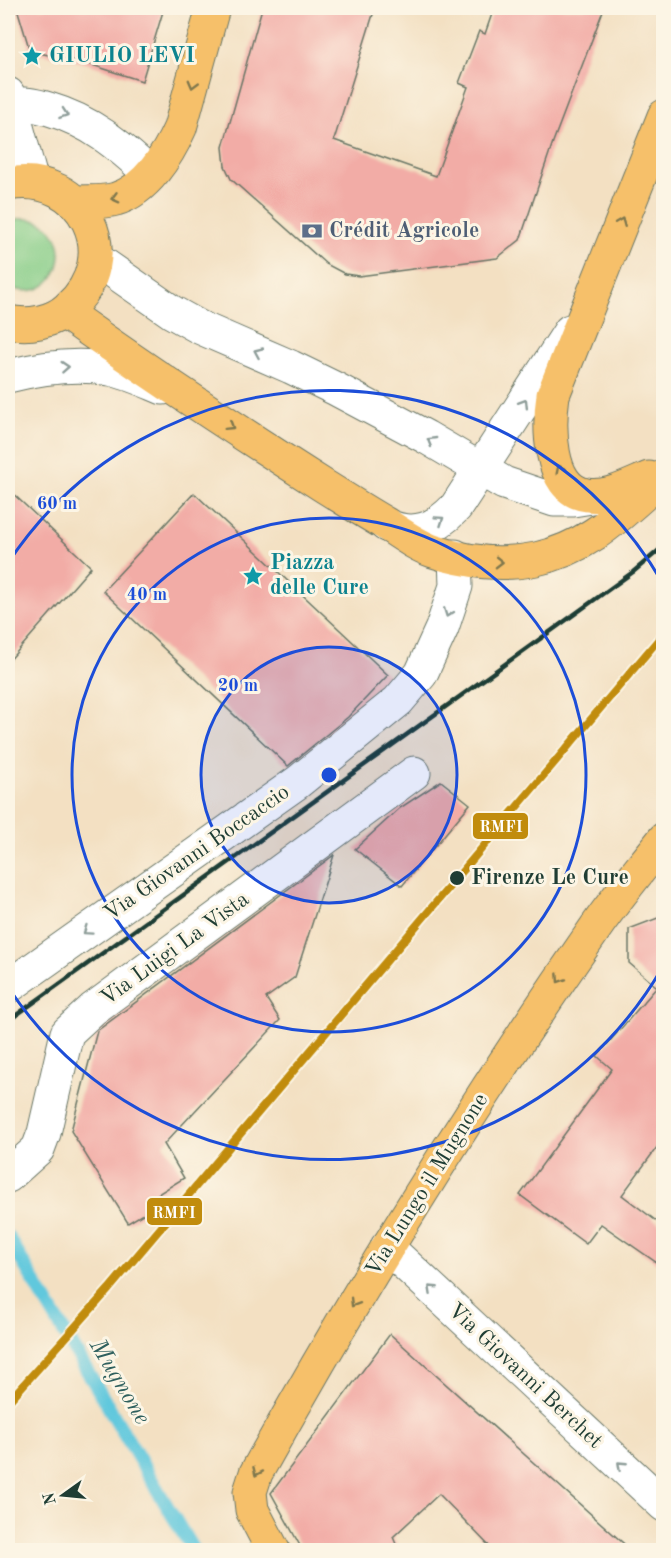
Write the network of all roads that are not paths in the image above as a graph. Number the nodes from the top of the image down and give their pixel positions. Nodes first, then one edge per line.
1 (213, 8) edge
2 (8, 101) edge
3 (663, 116) edge
4 (150, 174) junction
5 (20, 183) edge
6 (74, 202) junction
7 (96, 259) junction
8 (594, 288) junction
9 (64, 312) junction
10 (8, 321) edge
11 (8, 376) edge
12 (181, 395) junction
13 (481, 471) junction
14 (663, 471) edge
15 (663, 476) edge
16 (606, 495) junction
17 (386, 525) junction
18 (455, 556) junction
19 (414, 774) dead end
20 (663, 839) edge
21 (8, 987) edge
22 (8, 1176) edge
23 (387, 1247) junction
24 (663, 1505) edge
25 (273, 1551) edge

1 -> 4 main road
2 -> 4 street
2 - 5 street
8 -> 3 main road
4 -> 6 main road
5 - 6 main road
6 - 7 main road
7 - 9 main road
13 -> 7 street
13 -> 8 street
16 -> 8 main road
9 - 10 main road
9 - 12 main road
11 -> 12 street
12 -> 17 main road
13 - 16 street
17 -> 13 street
14 - 16 main road
18 -> 15 main road
17 - 18 main road
18 -> 21 street, Via Giovanni Boccaccio
19 - 22 street, Via Luigi La Vista
20 -> 23 main road, Via Lungo il Mugnone
24 -> 23 street, Via Giovanni Berchet
23 -> 25 main road, Via Lungo il Mugnone

